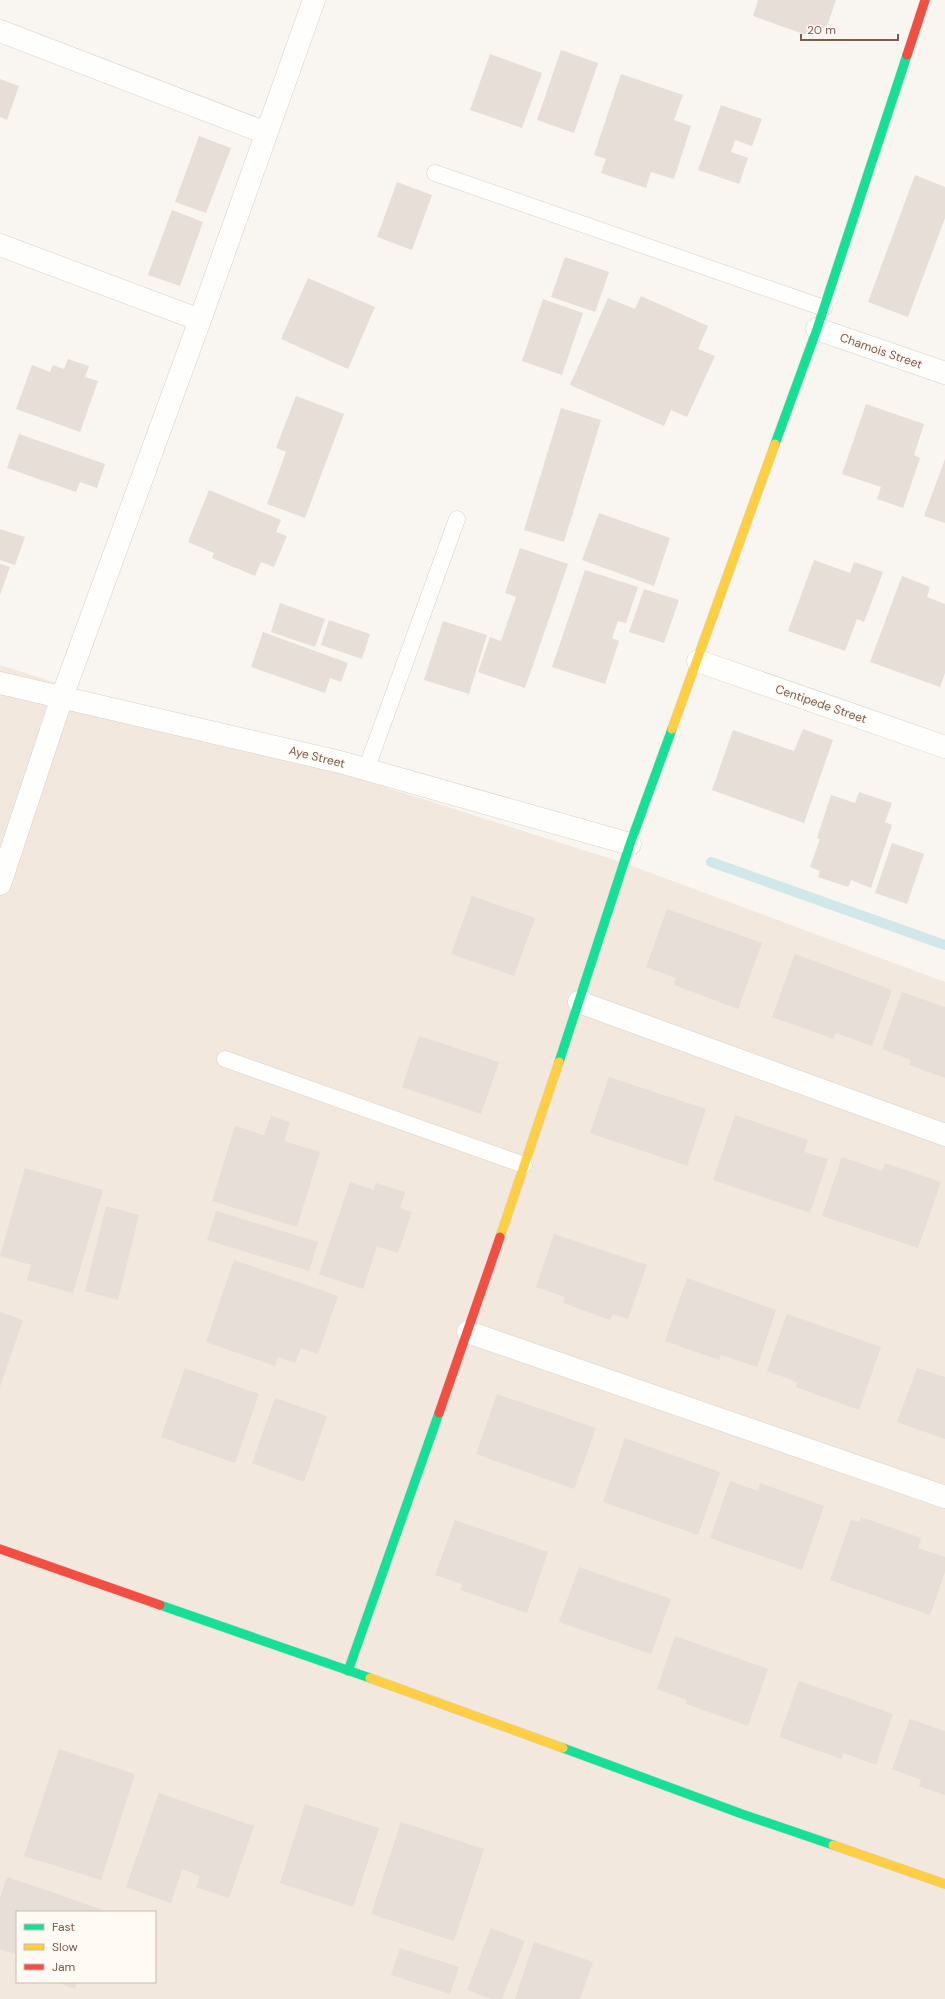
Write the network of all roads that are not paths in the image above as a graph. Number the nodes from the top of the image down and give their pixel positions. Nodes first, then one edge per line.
1 (314, 0) edge
2 (925, 0) edge
3 (0, 31) edge
4 (266, 133) junction
5 (435, 173) dead end
6 (0, 245) edge
7 (824, 308) junction
8 (200, 320) junction
9 (817, 329) junction
10 (945, 373) edge
11 (457, 519) dead end
12 (698, 661) junction
13 (0, 684) edge
14 (62, 697) junction
15 (945, 747) edge
16 (366, 770) junction
17 (630, 844) junction
18 (0, 884) edge
19 (579, 1002) junction
20 (225, 1059) dead end
21 (945, 1135) edge
22 (524, 1165) junction
23 (468, 1332) junction
24 (945, 1498) edge
25 (0, 1549) edge
26 (348, 1671) junction
27 (945, 1884) edge

1 - 4 street
2 - 7 street
3 - 4 street
4 - 8 street
5 - 7 lane
6 - 8 street
7 - 9 street
8 - 14 street
9 - 10 street, Chamois Street
9 - 12 street
11 - 16 lane
12 - 15 street, Centipede Street
12 - 17 street
13 - 14 street, Aye Street
14 - 16 street, Aye Street
14 - 18 street
16 - 17 street, Aye Street
17 - 19 street
19 - 21 street
19 - 22 street
20 - 22 lane
22 - 23 street
23 - 24 street
23 - 26 street
25 - 26 street
26 - 27 street

